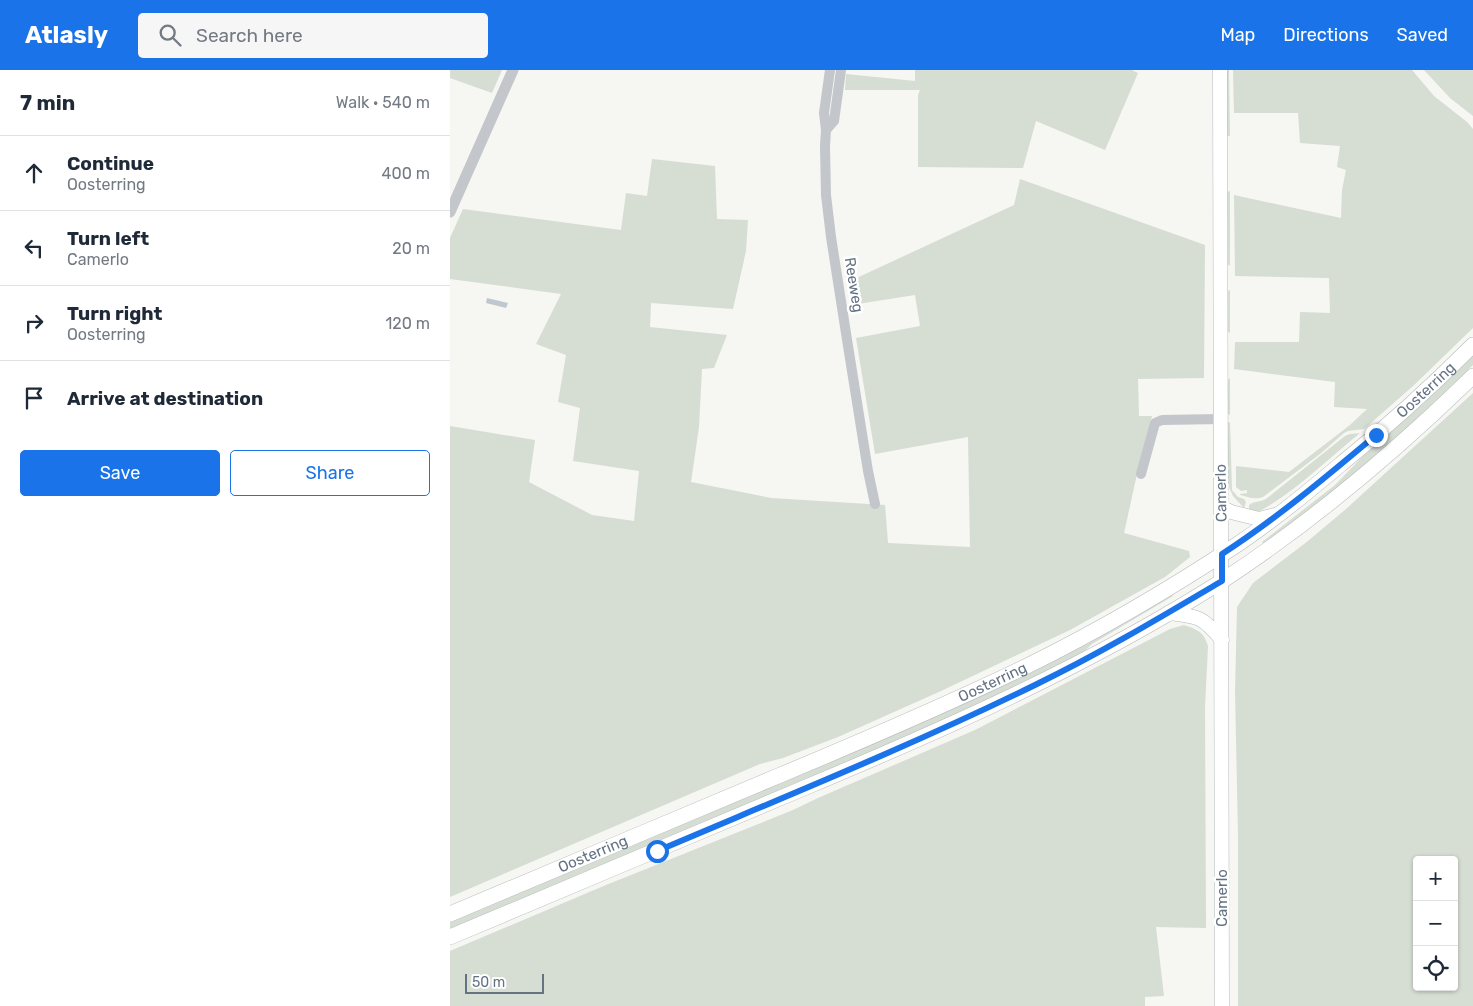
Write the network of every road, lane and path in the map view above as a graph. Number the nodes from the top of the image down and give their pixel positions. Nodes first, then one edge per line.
1 (512, 70) edge
2 (830, 70) edge
3 (841, 70) edge
4 (1220, 70) edge
5 (826, 130) junction
6 (450, 212) edge
7 (1473, 345) edge
8 (1473, 376) edge
9 (1221, 419) junction
10 (1142, 474) dead end
11 (875, 504) dead end
12 (1221, 507) junction
13 (1279, 514) junction
14 (1222, 554) junction
15 (1222, 581) junction
16 (1169, 613) junction
17 (1222, 640) junction
18 (450, 914) edge
19 (450, 936) edge
20 (1222, 1006) edge

1 - 6 street
2 - 5 street, Reeweg
3 - 5 street
4 - 9 main road, Camerlo
5 - 11 street, Reeweg
7 - 13 main road, Oosterring
8 - 15 main road, Oosterring
9 - 10 street
9 - 12 main road, Camerlo
12 - 13 main road
12 - 14 main road, Camerlo
13 - 14 main road, Oosterring
14 - 15 main road, Camerlo
14 - 18 main road, Oosterring
15 - 16 main road, Oosterring
15 - 17 main road, Camerlo
16 - 17 main road
16 - 19 main road, Oosterring
17 - 20 main road, Camerlo

